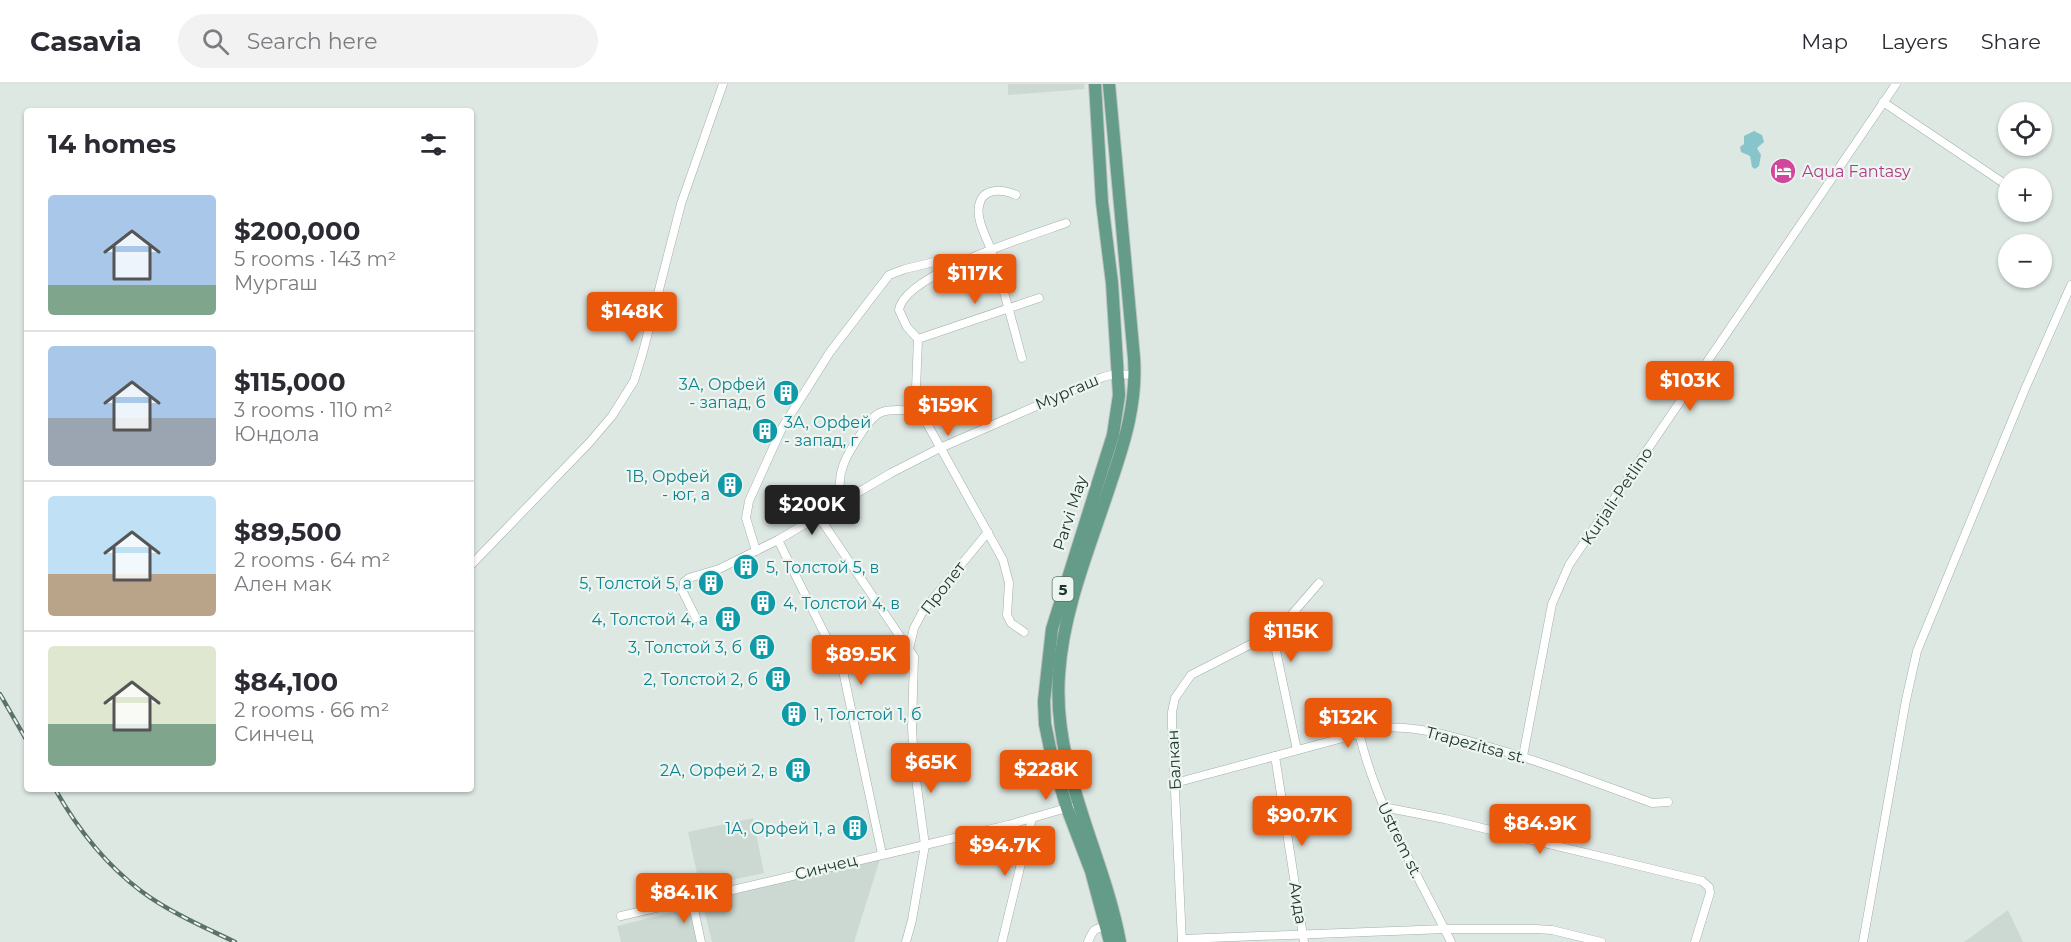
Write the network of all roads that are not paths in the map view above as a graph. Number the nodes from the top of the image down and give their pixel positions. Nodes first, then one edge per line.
1 (723, 84) edge
2 (1095, 84) edge
3 (1109, 84) edge
4 (1896, 84) edge
5 (1883, 102) junction
6 (1998, 179) edge
7 (1016, 195) dead end
8 (1066, 223) dead end
9 (991, 250) junction
10 (938, 261) dead end
11 (2071, 285) edge
12 (1039, 298) dead end
13 (1008, 307) junction
14 (918, 339) junction
15 (1022, 357) dead end
16 (1119, 374) junction
17 (1135, 375) junction
18 (920, 411) junction
19 (940, 448) junction
20 (842, 502) junction
21 (819, 517) junction
22 (988, 532) junction
23 (778, 540) junction
24 (756, 551) junction
25 (474, 562) edge
26 (1318, 583) dead end
27 (696, 618) dead end
28 (1024, 632) dead end
29 (1274, 635) junction
30 (909, 650) junction
31 (1359, 733) junction
32 (1297, 750) junction
33 (1275, 756) junction
34 (1523, 756) junction
35 (1175, 783) junction
36 (1668, 802) dead end
37 (1072, 806) junction
38 (1383, 807) junction
39 (1032, 818) junction
40 (926, 845) junction
41 (882, 854) junction
42 (692, 900) junction
43 (621, 916) dead end
44 (1108, 928) junction
45 (1445, 929) junction
46 (1303, 939) edge
47 (1182, 940) edge
48 (701, 942) edge
49 (906, 942) edge
50 (1002, 942) edge
51 (1088, 942) edge
52 (1110, 942) edge
53 (1120, 942) edge
54 (1451, 942) edge
55 (1601, 942) edge
56 (1695, 942) edge
57 (1863, 942) edge

1 - 25 street
2 - 16 main road, Parvi May / 5
3 - 17 main road, Parvi May / 5
4 - 5 street, Kurjali-Petlino
5 - 6 street
5 - 34 street, Kurjali-Petlino
7 - 9 street
8 - 9 street
9 - 13 street
9 - 14 street
10 - 24 street
11 - 57 street
12 - 13 street
13 - 14 street
13 - 15 street
14 - 18 street
16 - 17 street, Мургаш
16 - 19 street, Мургаш
16 - 37 main road, Parvi May / 5
17 - 37 main road, Parvi May / 5
18 - 19 street
18 - 20 street
19 - 20 street, Мургаш
19 - 22 street
20 - 21 street, Мургаш
21 - 23 street, Мургаш
21 - 30 street
22 - 28 street
22 - 30 street, Пролет
23 - 24 street, Мургаш
23 - 41 street
24 - 27 street, Мургаш
26 - 29 street
29 - 32 street
29 - 35 street, Балкан
30 - 40 street
31 - 32 street, Trapezitsa st.
31 - 34 street, Trapezitsa st.
31 - 38 street, Ustrem st.
32 - 33 street, Trapezitsa st.
33 - 35 street, Trapezitsa st.
33 - 46 street, Аида
34 - 36 street, Trapezitsa st.
35 - 47 street, Балкан
37 - 39 street, Синчец
37 - 44 main road, Parvi May / 5
37 - 53 main road, Parvi May / 5
38 - 45 street, Ustrem st.
38 - 56 street
39 - 40 street, Синчец
39 - 50 street
40 - 41 street, Синчец
40 - 49 street
41 - 42 street, Синчец
42 - 43 street, Синчец
42 - 48 street
44 - 51 street
44 - 52 main road, Parvi May / 5
45 - 46 street
45 - 54 street, Ustrem st.
45 - 55 street
46 - 47 street

